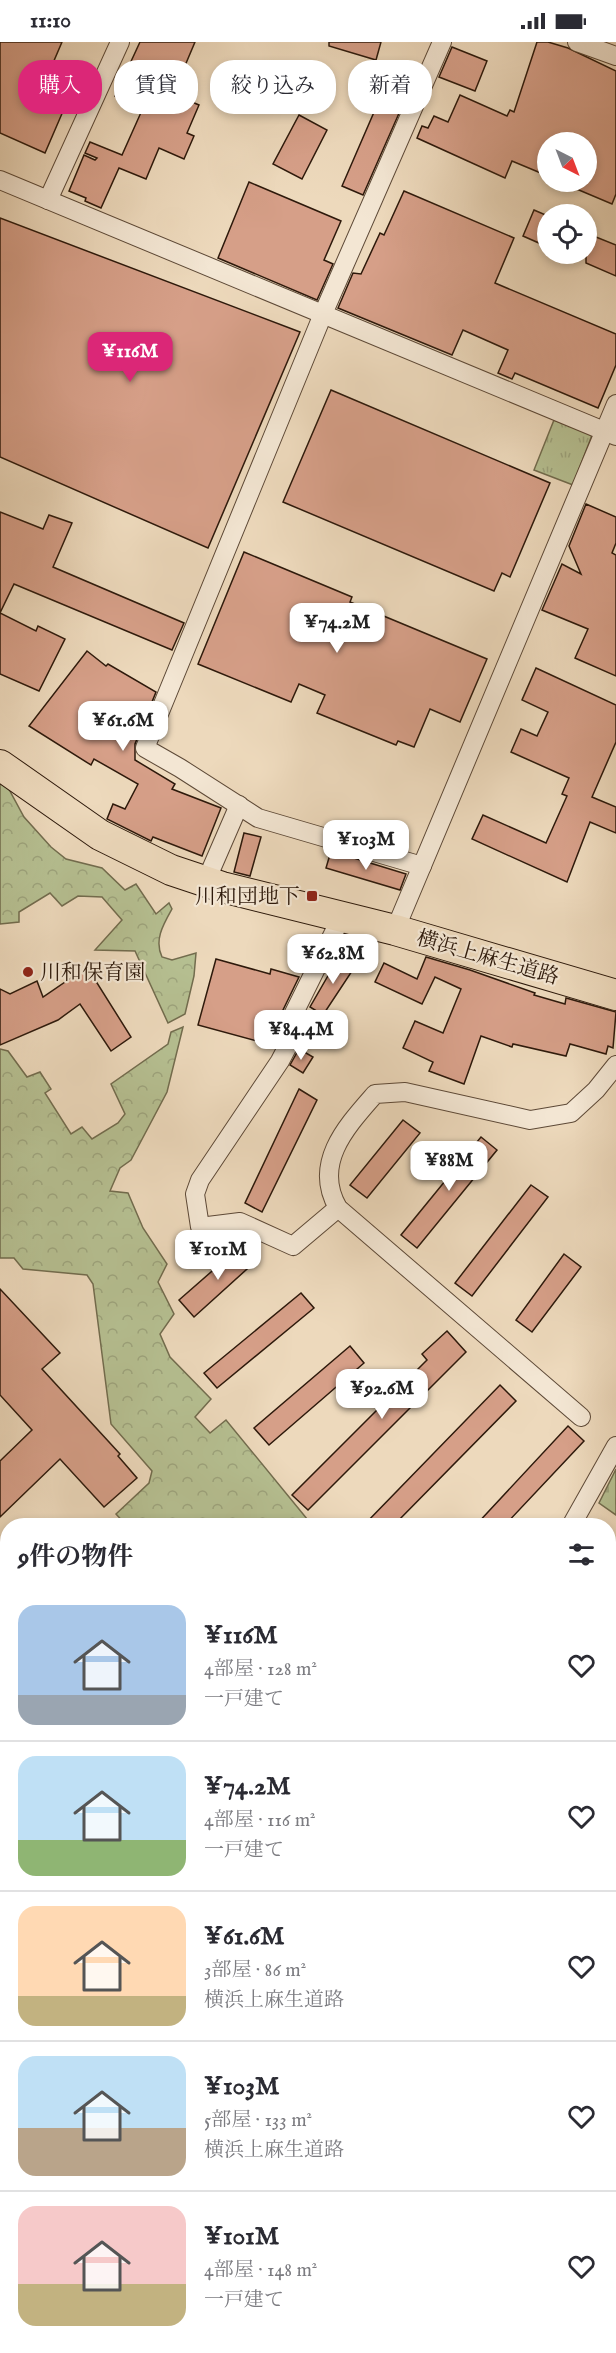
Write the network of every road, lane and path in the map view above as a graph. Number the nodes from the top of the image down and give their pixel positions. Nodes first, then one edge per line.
1 (120, 42) edge
2 (442, 42) edge
3 (577, 42) edge
4 (616, 56) edge
5 (0, 180) edge
6 (48, 200) junction
7 (322, 314) junction
8 (616, 404) edge
9 (610, 434) edge
10 (0, 765) edge
11 (238, 805) junction
12 (422, 866) junction
13 (206, 881) junction
14 (342, 916) junction
15 (395, 930) junction
16 (616, 995) edge
17 (616, 1065) edge
18 (338, 1208) junction
19 (581, 1417) dead end
20 (616, 1446) edge
21 (576, 1518) edge

1 - 6 street
2 - 7 street
3 - 4 street
5 - 6 street
6 - 7 street
7 - 9 street
7 - 11 street
8 - 9 street
9 - 12 street
10 - 13 main road, 横浜上麻生道路
11 - 12 street
11 - 13 street
12 - 15 street
13 - 14 main road, 横浜上麻生道路
14 - 15 main road, 横浜上麻生道路
14 - 18 street
15 - 16 main road, 横浜上麻生道路
17 - 18 street
18 - 19 street
20 - 21 street

